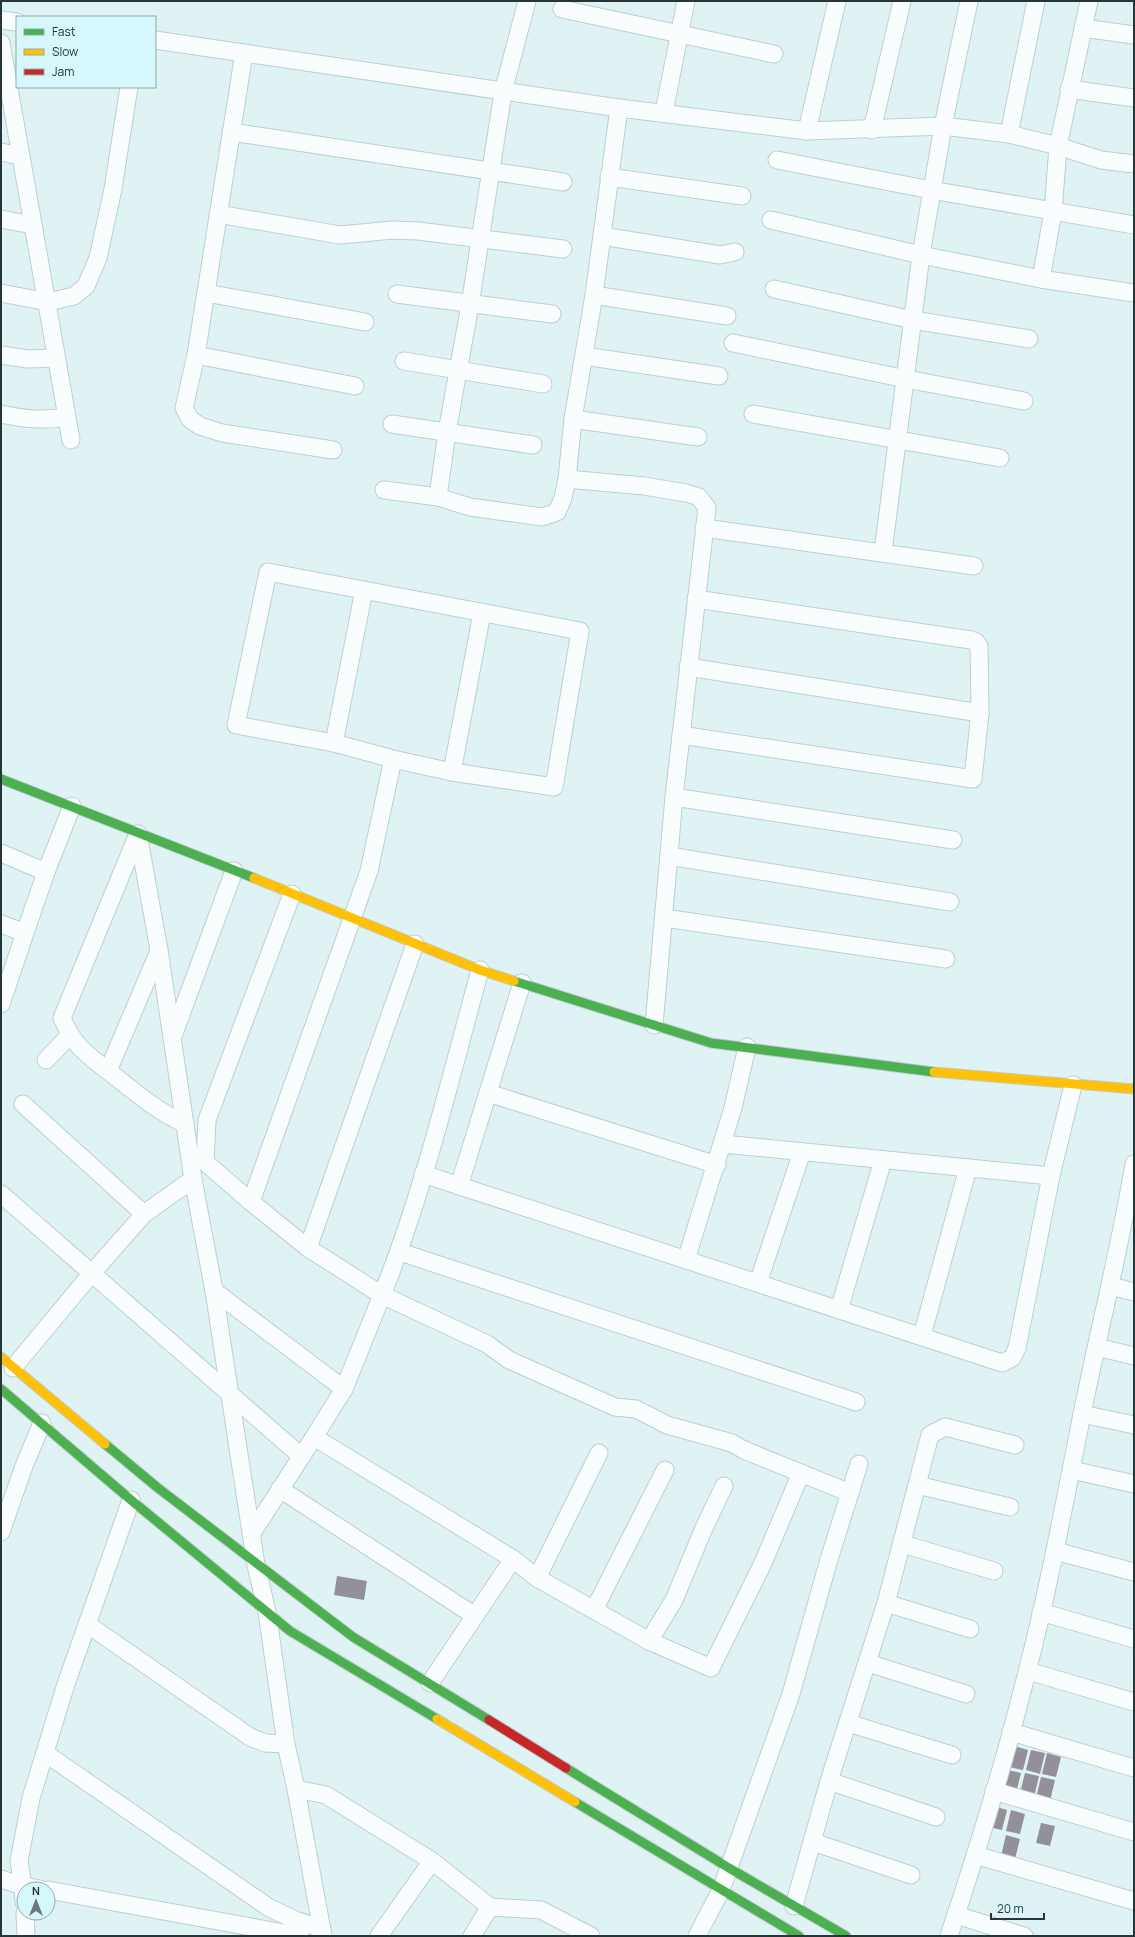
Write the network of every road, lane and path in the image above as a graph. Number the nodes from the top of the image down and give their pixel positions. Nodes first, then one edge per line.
1 (527, 1) edge
2 (686, 1) edge
3 (837, 1) edge
4 (902, 1) edge
5 (970, 1) edge
6 (1036, 1) edge
7 (1089, 1) edge
8 (562, 9) dead end
9 (1, 20) edge
10 (16, 22) edge
11 (1083, 28) junction
12 (679, 33) junction
13 (1134, 35) edge
14 (156, 40) edge
15 (1, 43) edge
16 (244, 53) junction
17 (774, 54) dead end
18 (130, 88) edge
19 (1069, 90) junction
20 (503, 92) junction
21 (1134, 98) edge
22 (619, 108) junction
23 (664, 112) junction
24 (943, 126) junction
25 (872, 130) junction
26 (807, 131) junction
27 (231, 132) junction
28 (1009, 134) junction
29 (1058, 146) junction
30 (1, 152) edge
31 (21, 156) junction
32 (777, 160) dead end
33 (1134, 164) edge
34 (489, 172) junction
35 (608, 177) junction
36 (564, 182) dead end
37 (931, 190) junction
38 (742, 196) dead end
39 (1052, 212) junction
40 (218, 214) junction
41 (1, 219) edge
42 (771, 220) dead end
43 (33, 225) junction
44 (1134, 225) edge
45 (602, 236) junction
46 (479, 240) junction
47 (563, 250) dead end
48 (735, 252) dead end
49 (921, 255) junction
50 (1041, 279) junction
51 (774, 289) dead end
52 (1, 293) edge
53 (206, 293) junction
54 (1134, 293) edge
55 (397, 294) dead end
56 (594, 295) junction
57 (48, 302) junction
58 (470, 305) junction
59 (552, 314) dead end
60 (727, 316) dead end
61 (913, 320) junction
62 (365, 322) dead end
63 (1029, 339) dead end
64 (734, 344) dead end
65 (1, 355) edge
66 (196, 355) junction
67 (584, 356) junction
68 (56, 358) junction
69 (404, 361) dead end
70 (458, 370) junction
71 (719, 376) dead end
72 (906, 379) junction
73 (543, 384) dead end
74 (355, 386) dead end
75 (1024, 401) dead end
76 (1, 414) edge
77 (753, 414) dead end
78 (66, 416) junction
79 (573, 420) junction
80 (392, 424) dead end
81 (446, 432) junction
82 (698, 437) dead end
83 (70, 440) dead end
84 (897, 441) junction
85 (533, 445) dead end
86 (333, 450) dead end
87 (1000, 458) dead end
88 (566, 479) junction
89 (384, 490) dead end
90 (438, 497) junction
91 (704, 528) junction
92 (883, 552) junction
93 (974, 566) dead end
94 (364, 590) junction
95 (696, 599) junction
96 (482, 613) junction
97 (688, 667) junction
98 (980, 713) junction
99 (681, 735) junction
100 (334, 743) junction
101 (393, 759) junction
102 (452, 772) junction
103 (1, 779) edge
104 (674, 797) junction
105 (72, 806) junction
106 (138, 834) junction
107 (953, 840) dead end
108 (1, 853) edge
109 (669, 856) junction
110 (234, 871) junction
111 (46, 872) junction
112 (292, 894) junction
113 (950, 902) dead end
114 (352, 917) junction
115 (664, 918) junction
116 (1, 924) edge
117 (25, 933) junction
118 (415, 944) junction
119 (159, 950) junction
120 (946, 959) dead end
121 (480, 970) junction
122 (522, 983) junction
123 (2, 996) edge
124 (654, 1025) junction
125 (69, 1036) junction
126 (172, 1038) junction
127 (747, 1047) junction
128 (46, 1060) dead end
129 (108, 1071) junction
130 (1073, 1085) junction
131 (1134, 1089) edge
132 (488, 1093) junction
133 (23, 1104) dead end
134 (185, 1124) junction
135 (723, 1144) junction
136 (802, 1152) junction
137 (883, 1160) junction
138 (1134, 1164) edge
139 (717, 1165) junction
140 (968, 1168) junction
141 (423, 1174) junction
142 (1051, 1176) junction
143 (193, 1178) junction
144 (459, 1186) junction
145 (1, 1194) edge
146 (250, 1202) junction
147 (144, 1214) junction
148 (1129, 1224) edge
149 (308, 1248) junction
150 (400, 1252) junction
151 (686, 1260) junction
152 (92, 1273) junction
153 (758, 1283) junction
154 (1111, 1286) junction
155 (214, 1291) junction
156 (1134, 1292) edge
157 (382, 1295) junction
158 (839, 1310) junction
159 (922, 1336) junction
160 (1097, 1347) junction
161 (1134, 1356) edge
162 (7, 1362) edge
163 (1, 1389) edge
164 (344, 1389) junction
165 (231, 1394) junction
166 (856, 1402) dead end
167 (1082, 1414) junction
168 (42, 1423) junction
169 (1134, 1424) edge
170 (314, 1437) junction
171 (1015, 1445) dead end
172 (599, 1453) dead end
173 (301, 1456) junction
174 (859, 1464) dead end
175 (665, 1470) dead end
176 (1072, 1470) junction
177 (801, 1473) junction
178 (1134, 1484) edge
179 (917, 1485) junction
180 (724, 1486) dead end
181 (280, 1489) junction
182 (850, 1493) junction
183 (131, 1500) junction
184 (1010, 1507) dead end
185 (4, 1512) edge
186 (1, 1532) edge
187 (252, 1533) junction
188 (903, 1544) junction
189 (1055, 1551) junction
190 (513, 1560) junction
191 (256, 1564) junction
192 (994, 1571) dead end
193 (1134, 1572) edge
194 (537, 1578) junction
195 (886, 1603) junction
196 (594, 1610) junction
197 (267, 1612) junction
198 (1041, 1612) junction
199 (475, 1616) junction
200 (87, 1624) junction
201 (970, 1629) dead end
202 (1134, 1639) edge
203 (649, 1641) junction
204 (868, 1663) junction
205 (1028, 1671) junction
206 (430, 1683) junction
207 (966, 1694) dead end
208 (1134, 1702) edge
209 (848, 1723) junction
210 (1011, 1732) junction
211 (286, 1744) junction
212 (45, 1753) junction
213 (952, 1755) dead end
214 (1134, 1768) edge
215 (829, 1781) junction
216 (296, 1789) junction
217 (994, 1790) junction
218 (936, 1817) dead end
219 (1134, 1832) edge
220 (812, 1842) junction
221 (974, 1855) junction
222 (432, 1861) junction
223 (729, 1868) junction
224 (911, 1875) dead end
225 (1, 1879) edge
226 (22, 1881) edge
227 (16, 1889) edge
228 (721, 1890) junction
229 (56, 1891) edge
230 (1134, 1901) edge
231 (794, 1906) junction
232 (490, 1907) junction
233 (956, 1915) junction
234 (25, 1921) edge
235 (323, 1933) edge
236 (26, 1936) edge
237 (300, 1936) edge
238 (379, 1936) edge
239 (472, 1936) edge
240 (591, 1936) edge
241 (697, 1936) edge
242 (799, 1936) edge
243 (846, 1936) edge
244 (949, 1936) edge
245 (1024, 1936) edge

1 - 20 street
2 - 12 street
3 - 26 street
4 - 25 street
5 - 24 street
6 - 28 street
7 - 11 street
8 - 12 street
9 - 10 street
11 - 13 street
11 - 19 street
12 - 17 street
12 - 23 street
14 - 16 street
15 - 31 street
16 - 20 street
16 - 27 street
18 - 57 street
19 - 21 street
19 - 29 street
20 - 22 street
20 - 34 street
22 - 23 street
22 - 35 street
23 - 26 street
24 - 25 street
24 - 28 street
24 - 37 street
25 - 26 street
27 - 34 street
27 - 40 street
28 - 29 street
29 - 33 street
29 - 39 street
30 - 31 street
31 - 43 street
32 - 37 street
34 - 36 street
34 - 46 street
35 - 38 street
35 - 45 street
37 - 39 street
37 - 49 street
39 - 44 street
39 - 50 street
40 - 46 street
40 - 53 street
41 - 43 street
42 - 49 street
43 - 57 street
45 - 48 street
45 - 56 street
46 - 47 street
46 - 58 street
49 - 50 street
49 - 61 street
50 - 54 street
51 - 61 street
52 - 57 street
53 - 62 street
53 - 66 street
55 - 58 street
56 - 60 street
56 - 67 street
57 - 68 street
58 - 59 street
58 - 70 street
61 - 63 street
61 - 72 street
64 - 72 street
65 - 68 street
66 - 74 street
66 - 86 street
67 - 71 street
67 - 79 street
68 - 78 street
69 - 70 street
70 - 73 street
70 - 81 street
72 - 75 street
72 - 84 street
76 - 78 street
77 - 84 street
78 - 83 street
79 - 82 street
79 - 88 street
80 - 81 street
81 - 85 street
81 - 90 street
84 - 87 street
84 - 92 street
88 - 90 street
88 - 91 street
89 - 90 street
91 - 92 street
91 - 95 street
92 - 93 street
94 - 96 street
94 - 100 street
94 - 100 street
95 - 97 street
95 - 98 street
96 - 102 street
96 - 102 street
97 - 98 street
97 - 99 street
98 - 99 street
99 - 104 street
100 - 101 street
101 - 102 street
101 - 114 street
103 - 105 street
104 - 107 street
104 - 109 street
105 - 106 street
105 - 111 street
106 - 110 street
106 - 119 street
106 - 125 street
108 - 111 street
109 - 113 street
109 - 115 street
110 - 112 street
110 - 126 street
111 - 117 street
112 - 114 street
112 - 146 street
114 - 118 street
114 - 146 street
115 - 120 street
115 - 124 street
116 - 117 street
117 - 123 street
118 - 121 street
118 - 149 street
119 - 126 street
119 - 129 street
121 - 122 street
121 - 141 street
122 - 124 street
122 - 132 street
124 - 127 street
125 - 128 street
125 - 129 street
126 - 134 street
127 - 130 street
127 - 135 street
129 - 134 street
130 - 131 street
130 - 142 street
132 - 139 street
132 - 144 street
133 - 147 street
134 - 143 street
135 - 136 street
135 - 139 street
136 - 137 street
136 - 153 street
137 - 140 street
137 - 158 street
138 - 148 street
139 - 151 street
140 - 142 street
140 - 159 street
141 - 144 street
141 - 150 street
142 - 159 street
143 - 147 street
143 - 155 street
144 - 151 street
145 - 152 street
146 - 149 street
147 - 152 street
148 - 154 street
149 - 157 street
150 - 157 street
150 - 166 street
151 - 153 street
152 - 162 street
152 - 165 street
153 - 158 street
154 - 156 street
154 - 160 street
155 - 164 street
155 - 165 street
157 - 164 street
157 - 177 street
158 - 159 street
160 - 161 street
160 - 167 street
162 - 191 street
163 - 168 street
164 - 170 street
165 - 173 street
165 - 187 street
167 - 169 street
167 - 176 street
168 - 183 street
168 - 185 street
170 - 173 street
170 - 190 street
171 - 179 street
172 - 194 street
173 - 181 street
174 - 182 street
175 - 196 street
176 - 178 street
176 - 189 street
177 - 182 street
177 - 203 street
179 - 184 street
179 - 188 street
180 - 203 street
181 - 187 street
181 - 199 street
182 - 223 street
183 - 197 street
183 - 200 street
185 - 186 street
187 - 191 street
188 - 192 street
188 - 195 street
189 - 193 street
189 - 198 street
190 - 194 street
190 - 199 street
191 - 197 street
191 - 206 street
194 - 196 street
195 - 201 street
195 - 204 street
196 - 203 street
197 - 211 street
197 - 228 street
198 - 202 street
198 - 205 street
199 - 206 street
200 - 211 street
200 - 212 street
204 - 207 street
204 - 209 street
205 - 208 street
205 - 210 street
206 - 223 street
209 - 213 street
209 - 215 street
210 - 214 street
210 - 217 street
211 - 216 street
212 - 226 street
212 - 235 street
215 - 218 street
215 - 220 street
216 - 222 street
216 - 235 street
217 - 219 street
217 - 221 street
220 - 224 street
220 - 231 street
221 - 230 street
221 - 233 street
222 - 232 street
222 - 238 street
223 - 228 street
223 - 231 street
225 - 227 street
228 - 241 street
228 - 242 street
229 - 237 street
231 - 243 street
232 - 239 street
232 - 240 street
233 - 244 street
233 - 245 street
234 - 236 street

